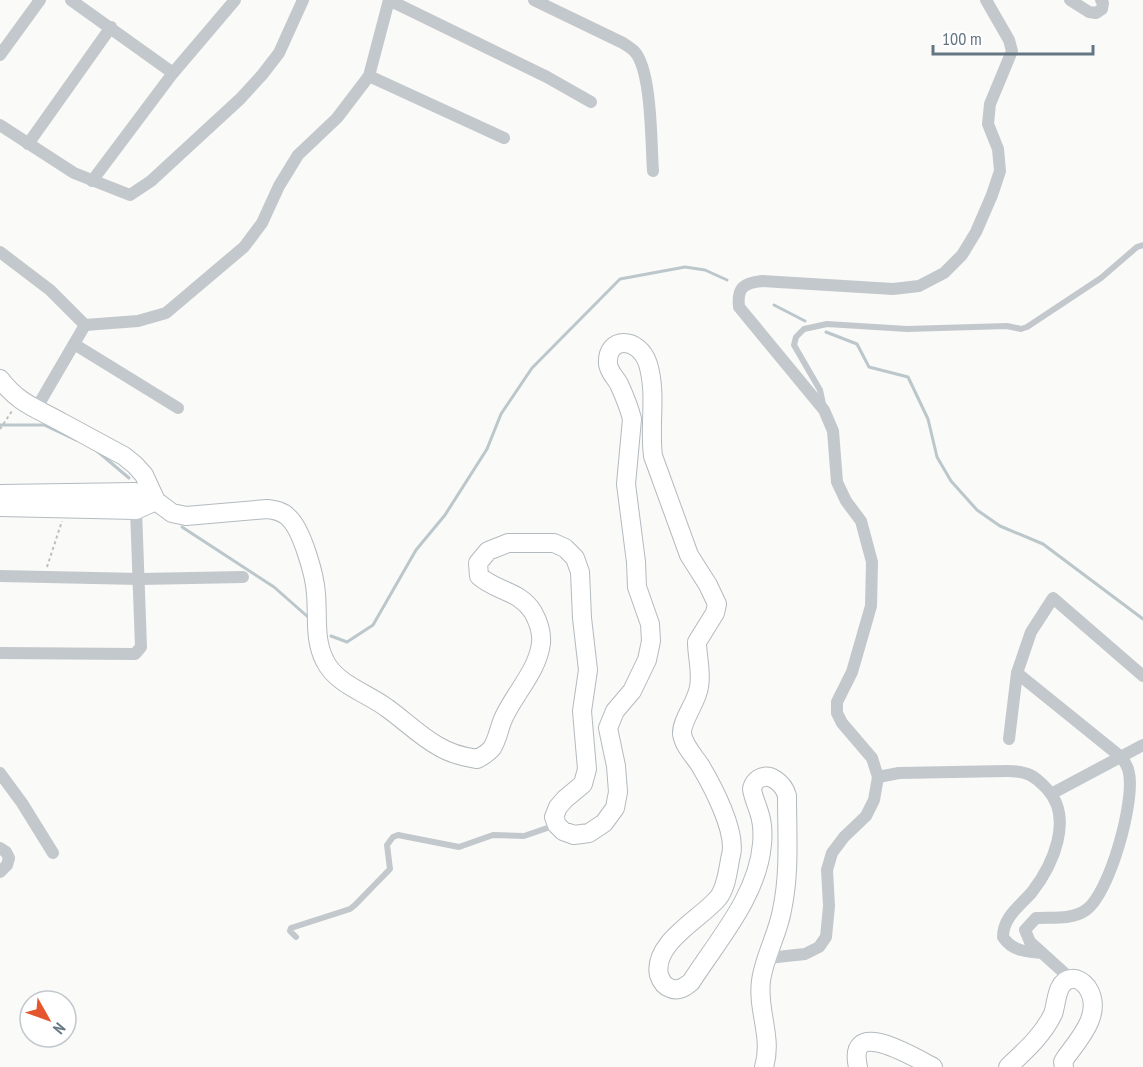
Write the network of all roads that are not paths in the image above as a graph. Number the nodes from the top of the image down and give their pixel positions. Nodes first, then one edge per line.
1 (40, 0) edge
2 (70, 0) edge
3 (235, 0) edge
4 (303, 0) edge
5 (389, 0) edge
6 (534, 0) edge
7 (986, 0) edge
8 (1070, 0) edge
9 (1101, 0) edge
10 (111, 27) junction
11 (0, 55) edge
12 (173, 73) junction
13 (369, 76) junction
14 (591, 102) dead end
15 (0, 125) edge
16 (504, 138) dead end
17 (28, 144) junction
18 (653, 171) dead end
19 (92, 181) junction
20 (1143, 246) edge
21 (1, 255) edge
22 (85, 326) junction
23 (74, 344) junction
24 (0, 379) edge
25 (178, 408) dead end
26 (36, 409) junction
27 (824, 410) junction
28 (0, 495) edge
29 (156, 501) junction
30 (0, 507) edge
31 (136, 510) junction
32 (0, 576) edge
33 (243, 577) dead end
34 (140, 579) junction
35 (0, 652) edge
36 (1017, 673) junction
37 (1143, 676) edge
38 (1009, 739) dead end
39 (1143, 745) edge
40 (1121, 757) junction
41 (0, 773) edge
42 (878, 777) junction
43 (1051, 794) junction
44 (557, 825) junction
45 (0, 848) edge
46 (53, 853) dead end
47 (0, 872) edge
48 (296, 937) dead end
49 (1042, 953) junction
50 (768, 958) junction
51 (1071, 979) junction
52 (1062, 1065) edge
53 (764, 1067) edge
54 (858, 1067) edge
55 (933, 1067) edge
56 (1008, 1067) edge

1 - 11 street
2 - 10 street
3 - 12 street
4 - 19 street
5 - 13 street
5 - 14 street
6 - 18 street
7 - 27 street
8 - 9 street
10 - 12 street
10 - 17 street
12 - 19 street
13 - 16 street
13 - 22 street
15 - 17 street
17 - 19 street
20 - 27 lane
21 - 22 street
22 - 23 street
23 - 25 street
23 - 26 street
24 - 26 street
26 - 29 street
27 - 42 street
28 - 29 street
29 - 31 street
29 - 44 street
30 - 31 street
31 - 34 street
32 - 34 street
33 - 34 street
34 - 35 street
36 - 37 street
36 - 38 street
36 - 40 street
39 - 40 street
40 - 43 street
40 - 49 street
41 - 46 street
42 - 43 street
42 - 50 street
43 - 49 street
44 - 48 lane
44 - 50 street
45 - 47 street
49 - 51 street
50 - 53 street
51 - 52 street
51 - 56 street
54 - 55 street

